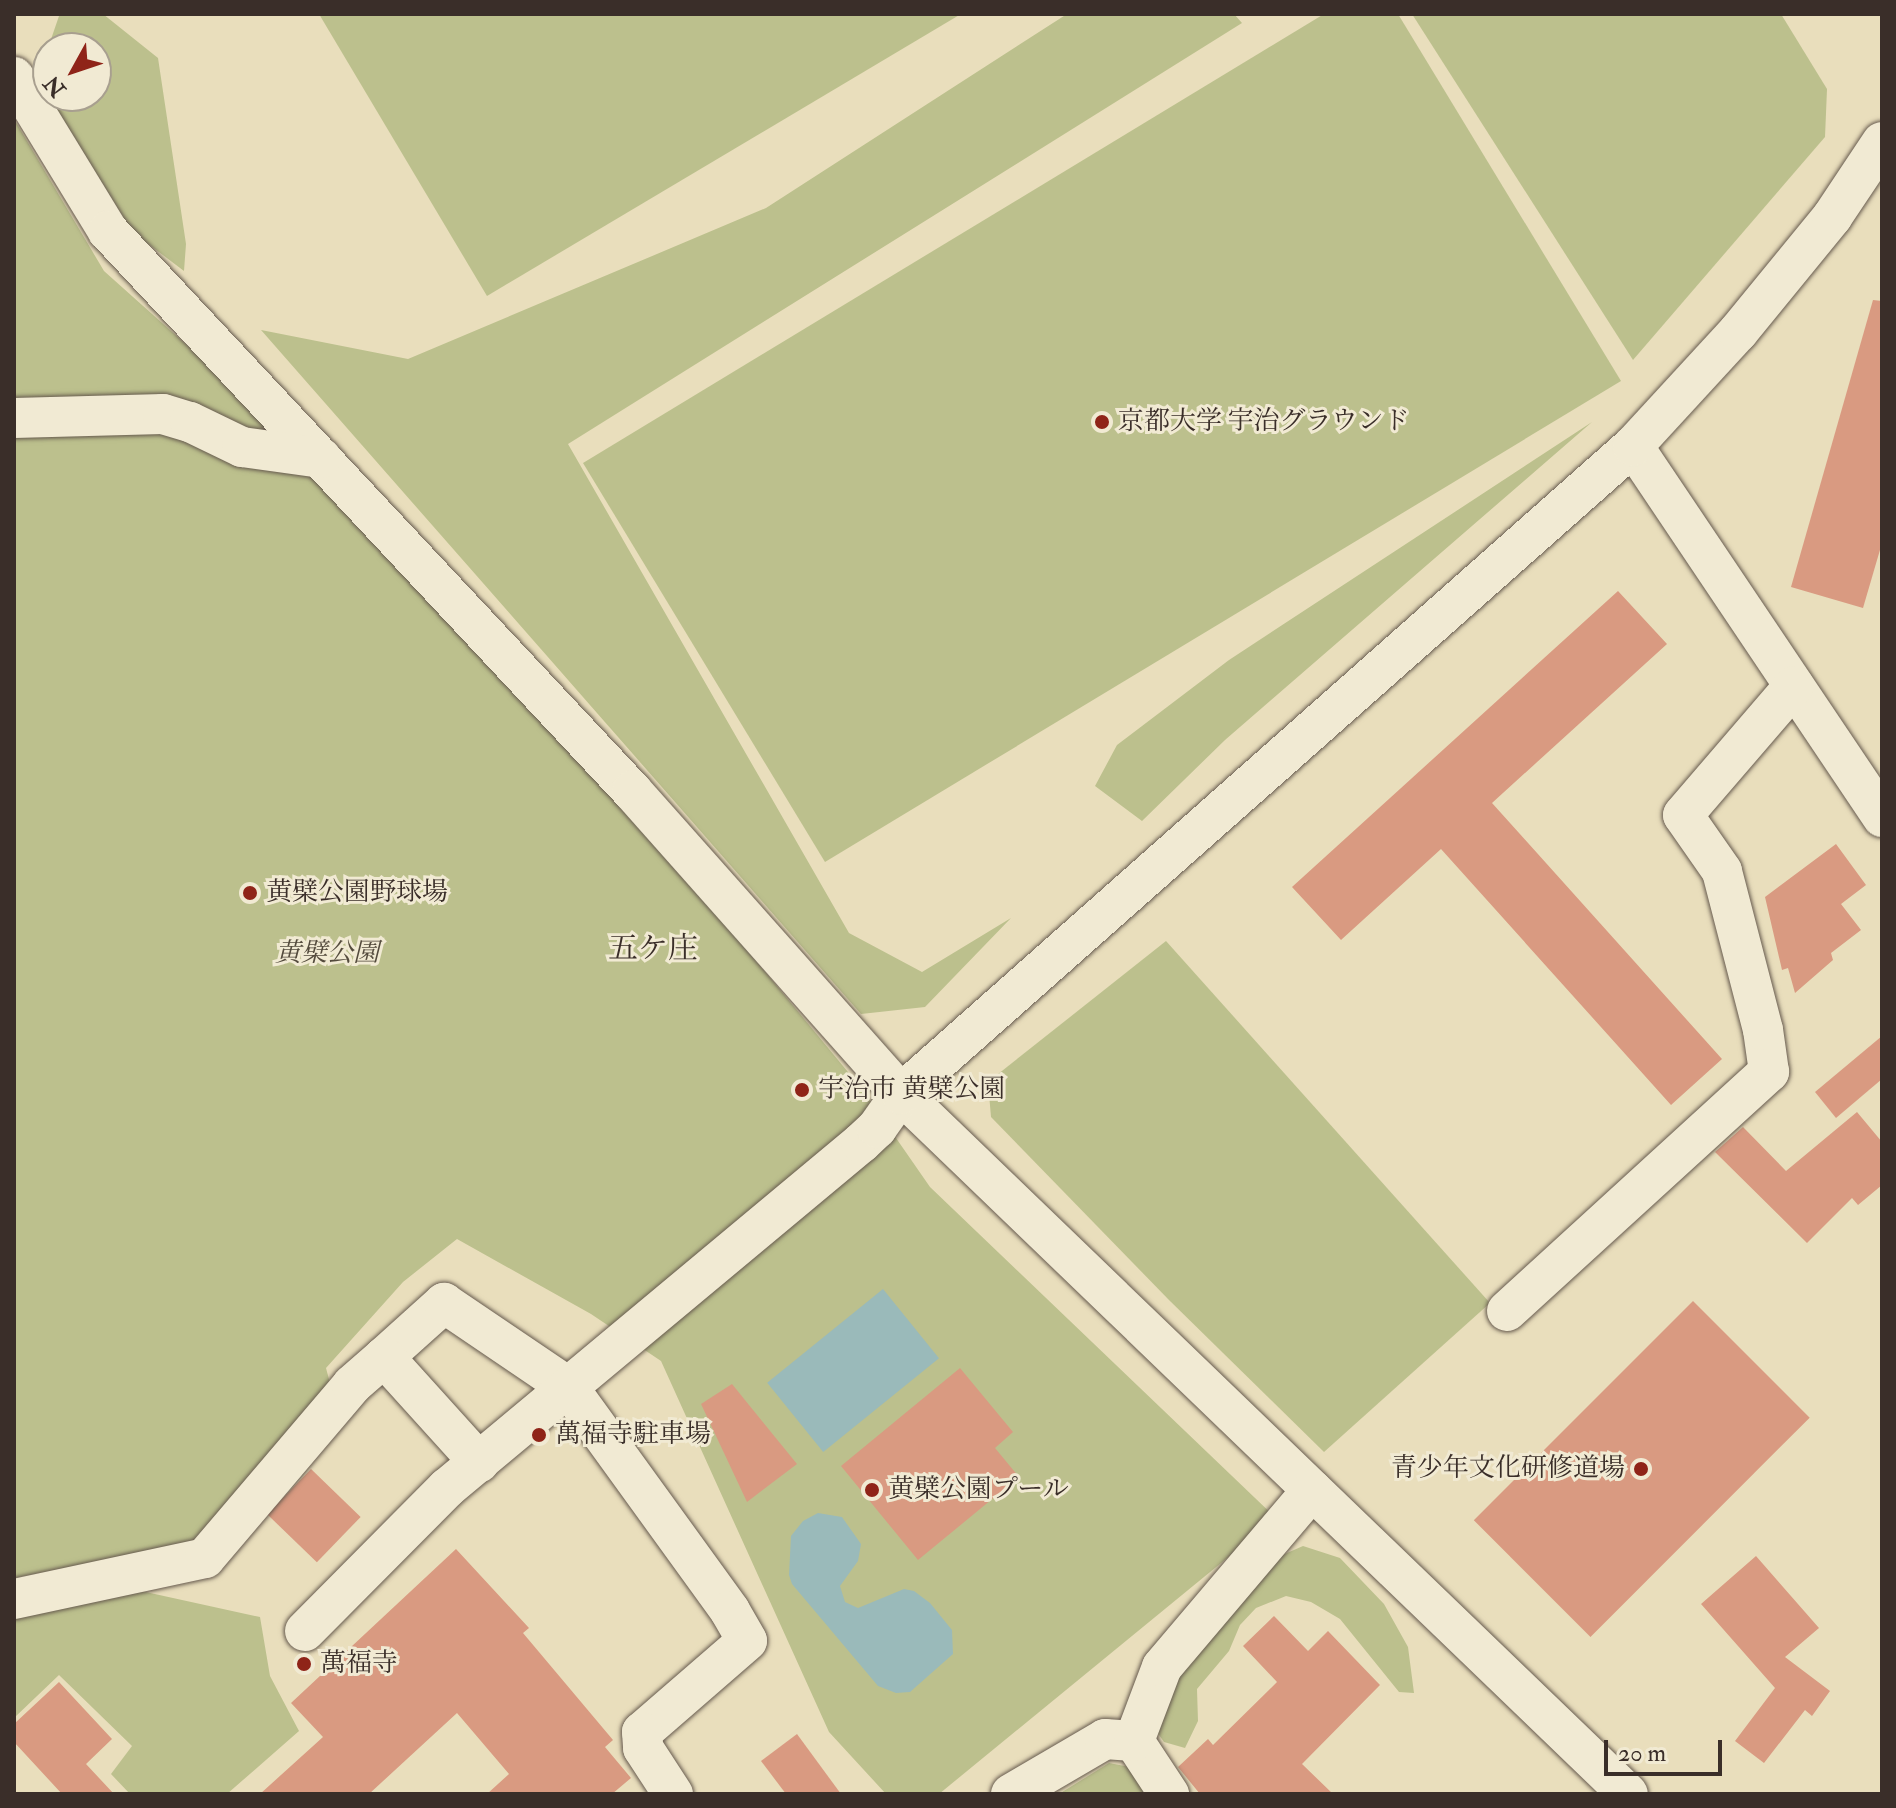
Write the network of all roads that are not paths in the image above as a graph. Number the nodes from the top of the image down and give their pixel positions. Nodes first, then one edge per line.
1 (14, 77) edge
2 (1882, 142) edge
3 (14, 418) edge
4 (1633, 446) junction
5 (321, 458) junction
6 (1794, 686) junction
7 (1880, 807) edge
8 (901, 1094) junction
9 (1507, 1311) dead end
10 (384, 1357) junction
11 (568, 1387) junction
12 (479, 1462) junction
13 (1312, 1490) junction
14 (14, 1599) edge
15 (305, 1631) dead end
16 (1134, 1741) junction
17 (673, 1794) edge
18 (1011, 1794) edge
19 (1169, 1794) edge
20 (1628, 1794) edge

1 - 5 street
2 - 4 street
3 - 5 street
4 - 6 street
4 - 8 street
5 - 8 street
6 - 7 street
6 - 9 street
8 - 11 street
8 - 13 street
10 - 11 street
10 - 12 street
10 - 14 street
11 - 12 street
11 - 17 street
12 - 15 street
13 - 16 street
13 - 20 street
16 - 18 street
16 - 19 street

